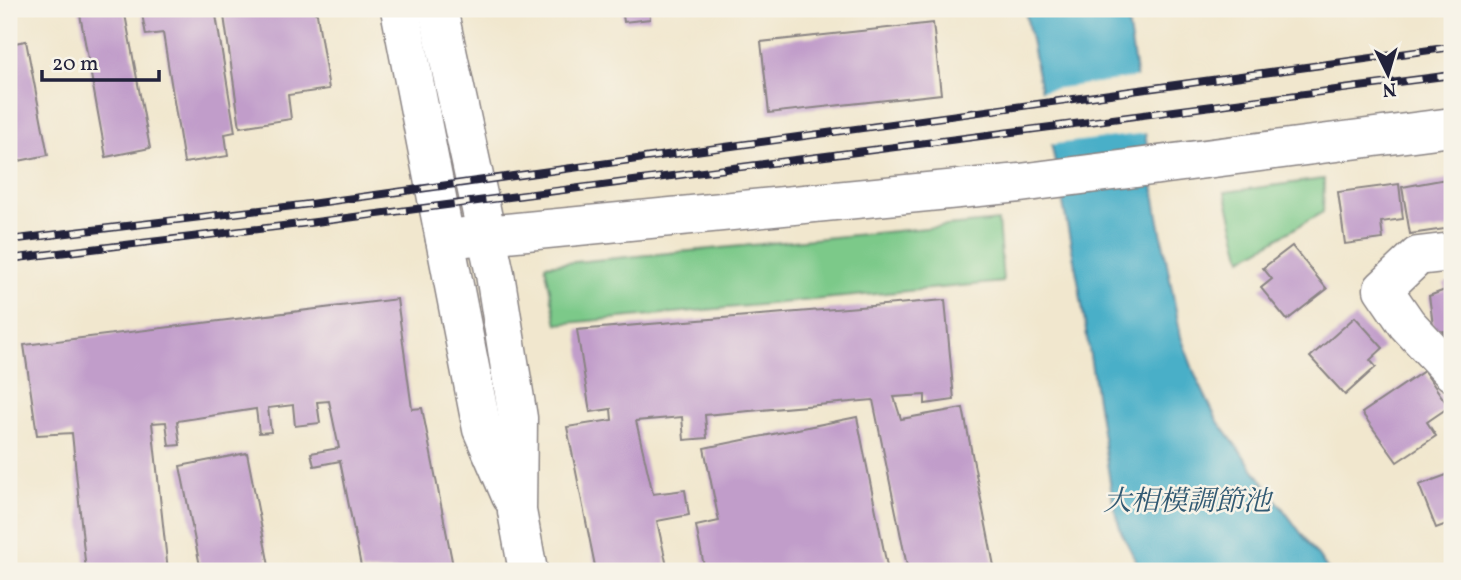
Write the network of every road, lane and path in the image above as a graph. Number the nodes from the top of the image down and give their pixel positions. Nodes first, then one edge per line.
1 (400, 9) edge
2 (438, 9) edge
3 (1452, 127) edge
4 (486, 237) junction
5 (445, 239) junction
6 (1452, 251) edge
7 (1452, 372) edge
8 (517, 511) junction
9 (528, 571) edge

1 - 5 street
2 - 4 street
3 - 4 street
4 - 5 street
4 - 8 street
5 - 8 street
6 - 7 street
8 - 9 street

